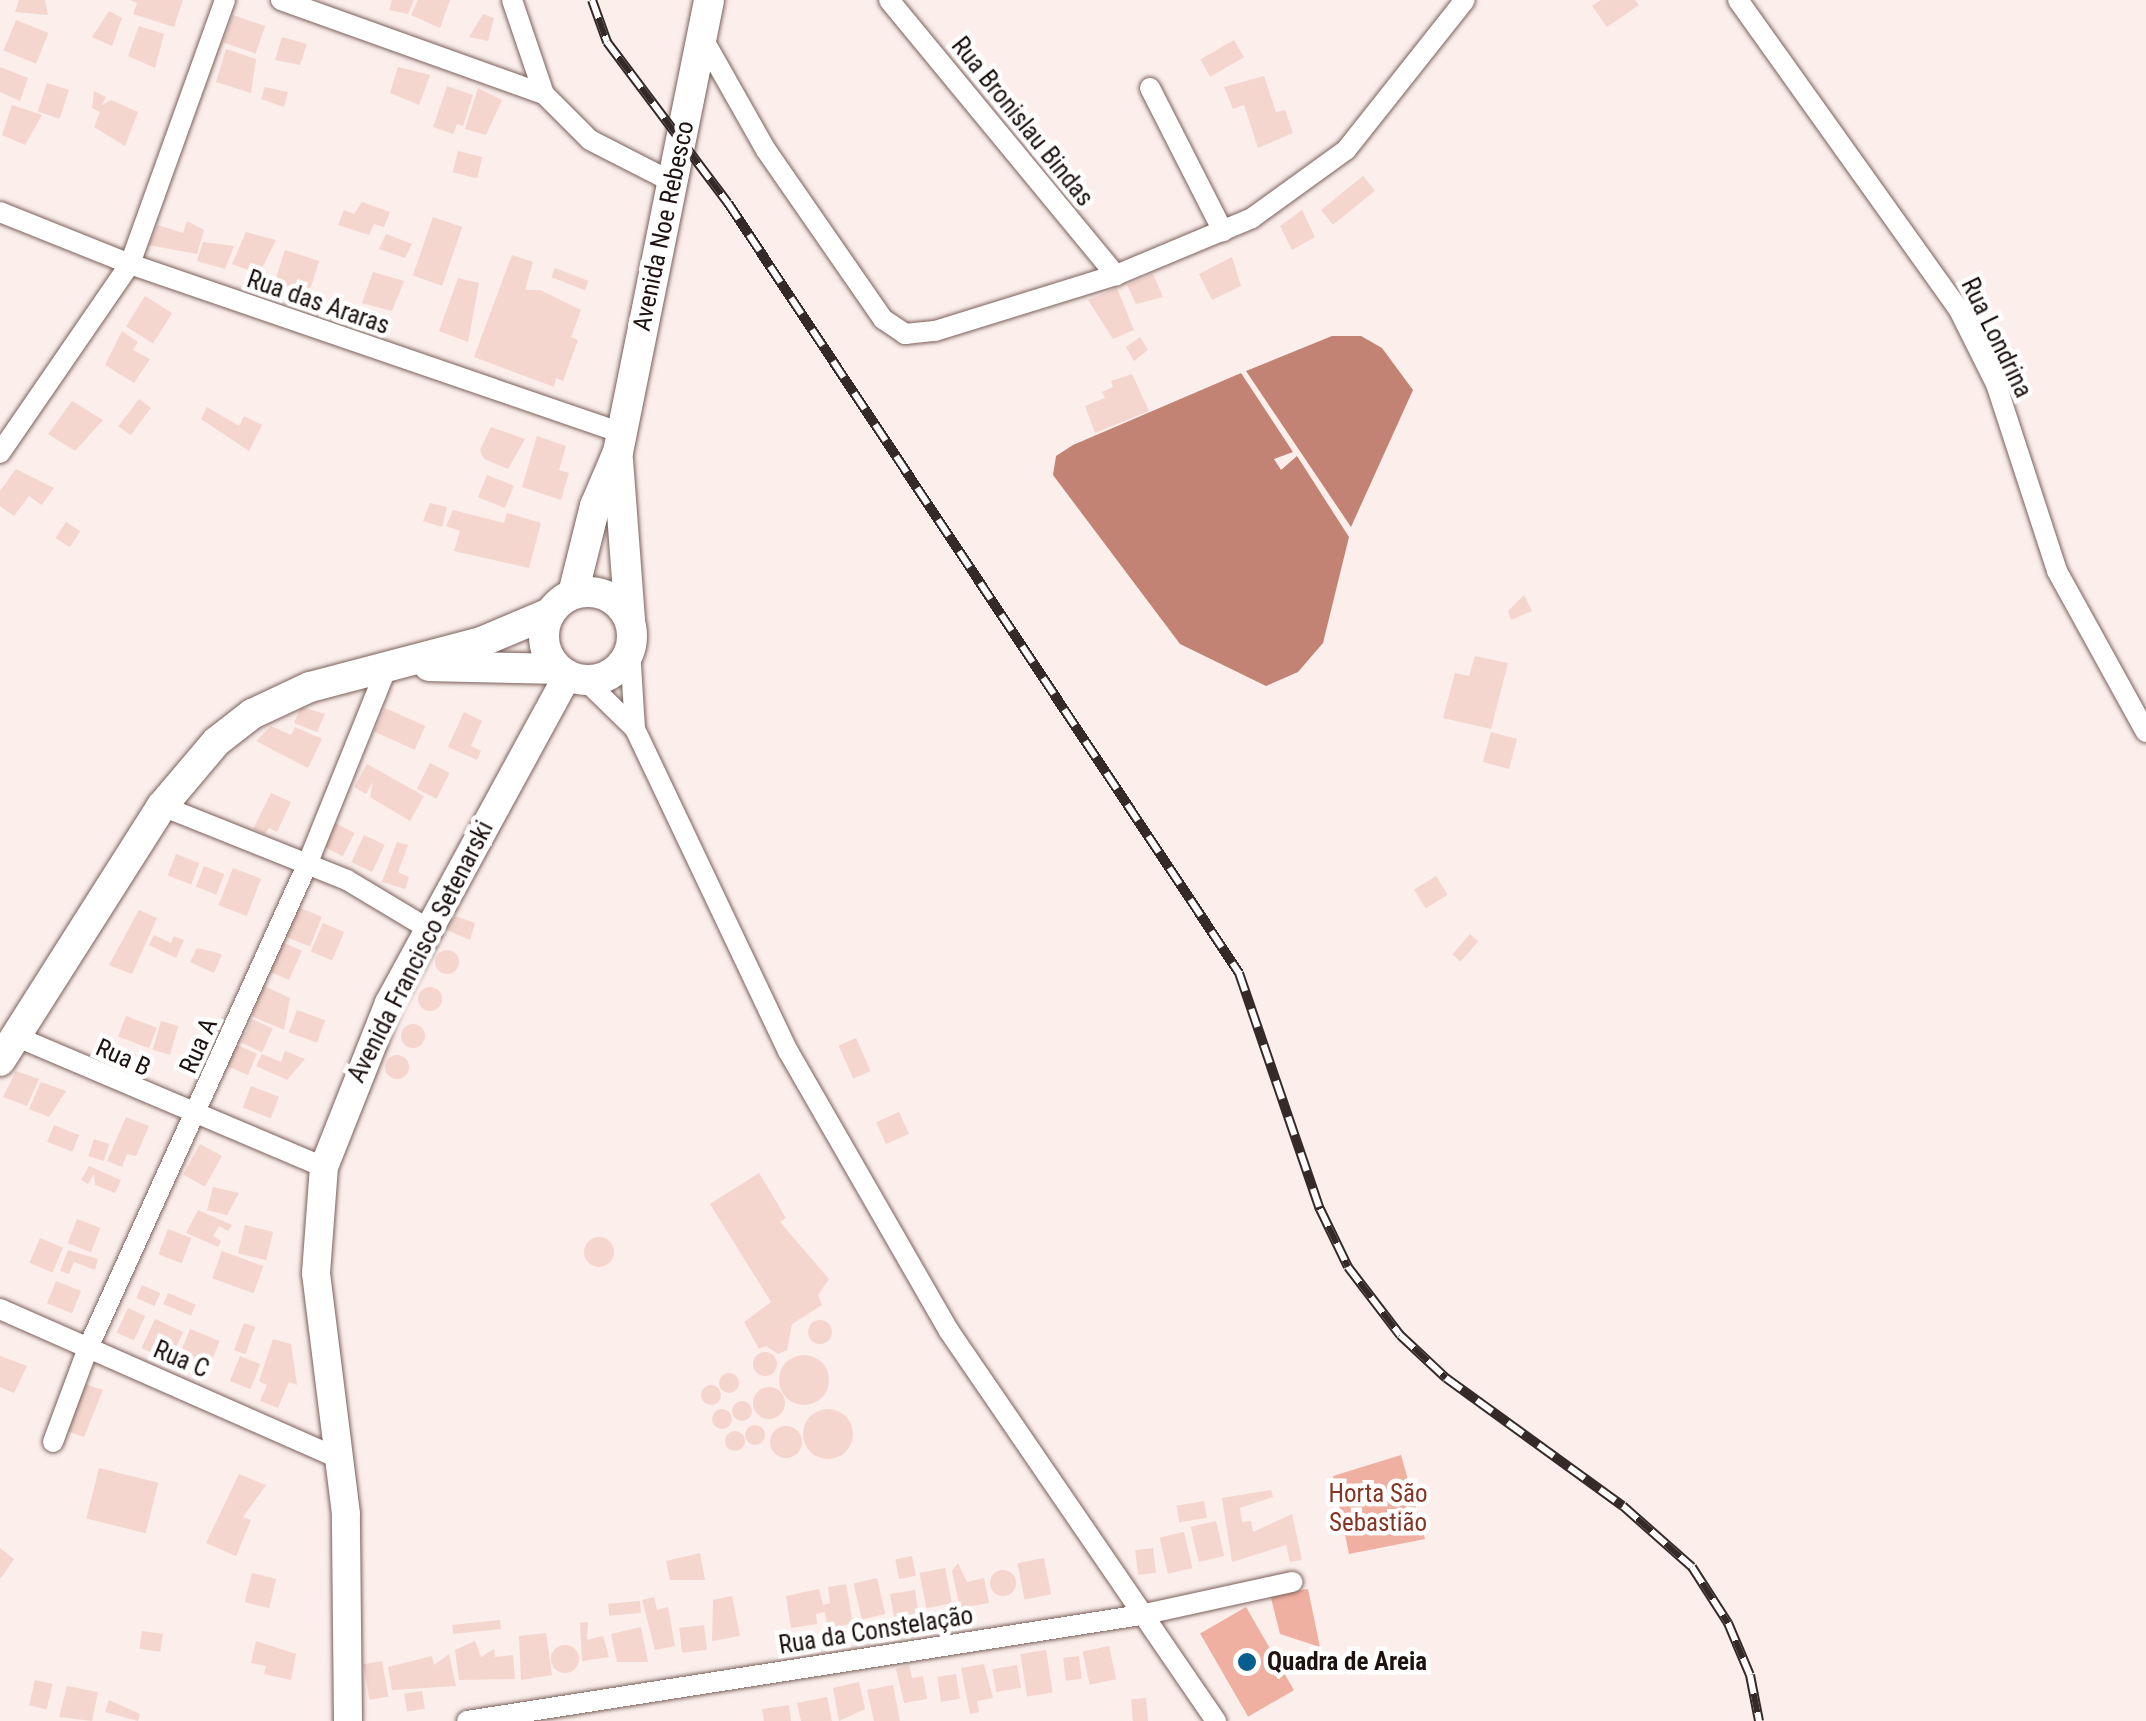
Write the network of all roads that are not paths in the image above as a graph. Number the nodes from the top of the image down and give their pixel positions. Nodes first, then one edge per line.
1 (225, 0) edge
2 (281, 0) edge
3 (512, 0) edge
4 (709, 0) edge
5 (889, 0) edge
6 (1466, 0) edge
7 (1738, 0) edge
8 (702, 38) junction
9 (1150, 88) dead end
10 (544, 94) junction
11 (672, 182) junction
12 (0, 212) edge
13 (1223, 231) junction
14 (130, 264) junction
15 (1116, 275) junction
16 (620, 442) junction
17 (0, 454) edge
18 (561, 603) junction
19 (630, 635) junction
20 (396, 667) junction
21 (570, 675) junction
22 (635, 729) junction
23 (2146, 732) edge
24 (162, 806) junction
25 (307, 866) junction
26 (427, 928) junction
27 (7, 1049) edge
28 (194, 1118) junction
29 (324, 1167) junction
30 (0, 1309) edge
31 (88, 1348) junction
32 (53, 1442) dead end
33 (342, 1460) junction
34 (1292, 1582) dead end
35 (1141, 1615) junction
36 (348, 1721) edge
37 (467, 1721) edge
38 (1216, 1721) edge

1 - 14 street
2 - 10 street
3 - 10 street
4 - 8 main road, Avenida Noe Rebesco
5 - 15 street, Rua Bronislau Bindas
6 - 13 street
7 - 23 street, Rua Londrina
8 - 11 main road, Avenida Noe Rebesco
8 - 15 street
9 - 13 street
10 - 11 street
11 - 16 main road, Avenida Noe Rebesco
12 - 14 street, Rua das Araras
13 - 15 street
14 - 16 street, Rua das Araras
14 - 17 street
16 - 18 main road, Avenida Noe Rebesco
16 - 19 main road, Avenida Noe Rebesco
18 - 19 main road
18 - 20 main road
18 - 21 main road
19 - 21 main road
19 - 22 street
20 - 21 main road
20 - 24 main road
20 - 25 street, Rua A
21 - 22 street
21 - 26 street, Avenida Francisco Setenarski
22 - 35 street
24 - 25 street
24 - 27 main road
25 - 26 street
25 - 28 street, Rua A
26 - 29 street, Avenida Francisco Setenarski
27 - 28 street, Rua B
28 - 29 street, Rua B
28 - 31 street, Rua A
29 - 33 street, Avenida Francisco Setenarski
30 - 31 street, Rua C
31 - 32 street, Rua A
31 - 33 street, Rua C
33 - 36 street, Avenida Francisco Setenarski
34 - 35 street, Rua da Constelação
35 - 37 street, Rua da Constelação
35 - 38 street

